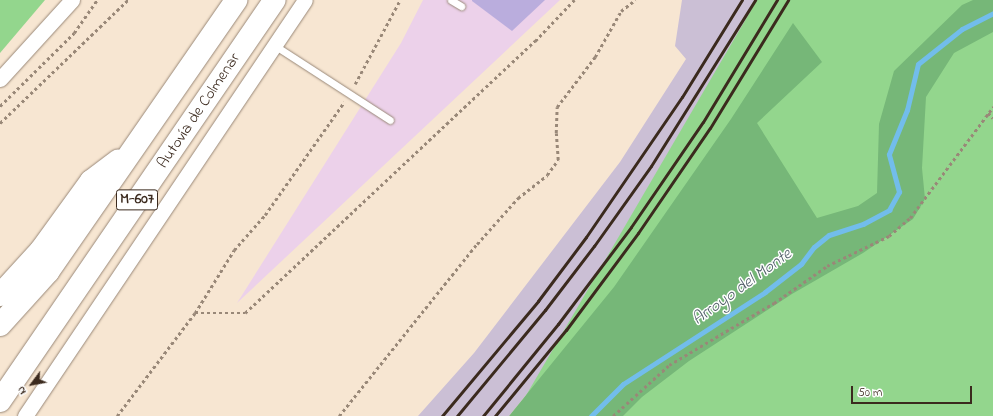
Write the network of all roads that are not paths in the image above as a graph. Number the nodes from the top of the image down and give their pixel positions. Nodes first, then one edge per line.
1 (72, 0) edge
2 (236, 0) edge
3 (275, 0) edge
4 (305, 0) edge
5 (451, 0) edge
6 (461, 6) dead end
7 (274, 45) junction
8 (0, 79) edge
9 (390, 120) dead end
10 (135, 148) junction
11 (0, 295) edge
12 (0, 325) edge
13 (0, 401) edge
14 (25, 416) edge

1 - 8 street
2 - 10 highway, Autovía de Colmenar / M-607
3 - 13 highway, Autovía de Colmenar / M-607
4 - 7 street
5 - 6 lane
7 - 9 lane
7 - 14 street
10 - 11 highway
10 - 12 highway, Autovía de Colmenar / M-607

